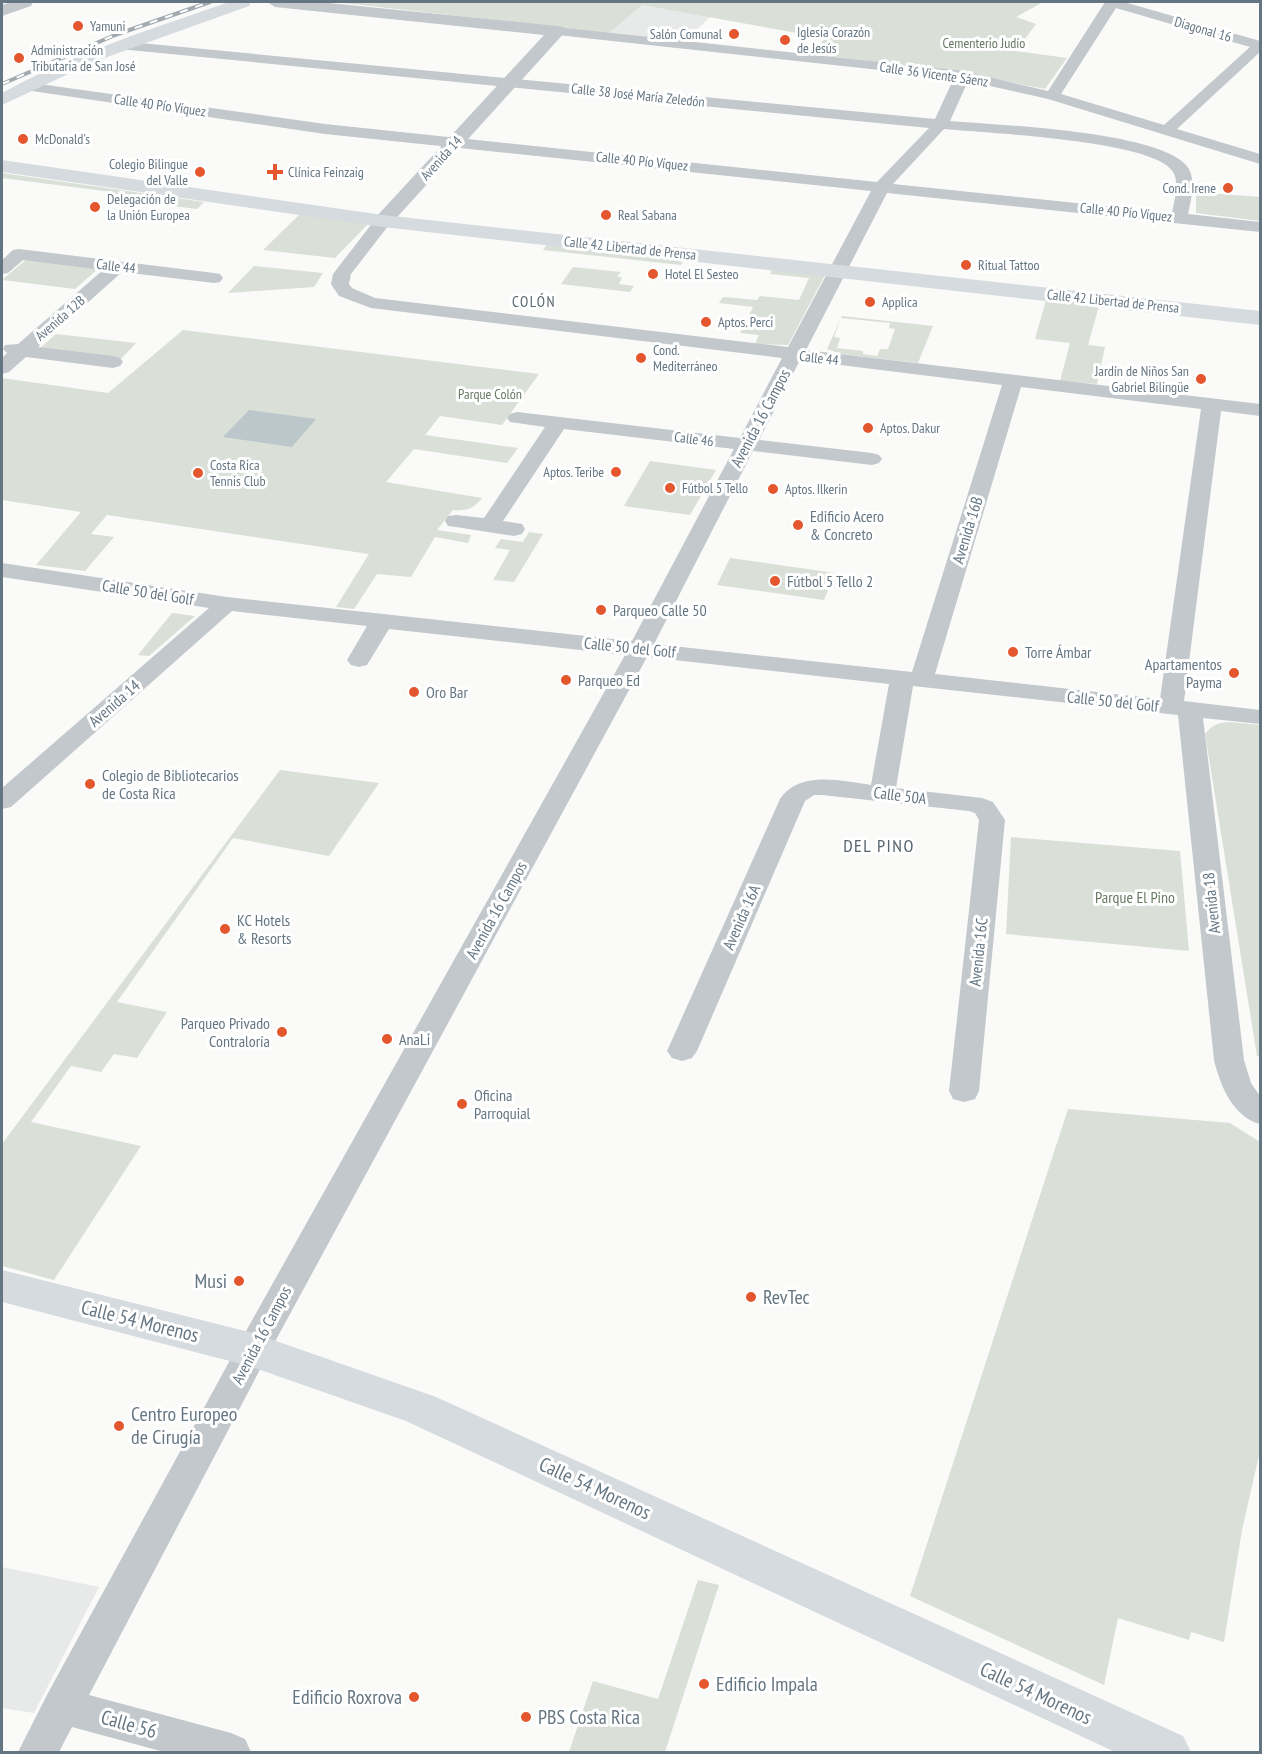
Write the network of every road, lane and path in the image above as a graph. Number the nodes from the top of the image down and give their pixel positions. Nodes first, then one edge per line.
1 (243, 2) edge
2 (275, 2) edge
3 (1112, 2) edge
4 (557, 31) junction
5 (119, 45) junction
6 (1260, 45) edge
7 (963, 75) junction
8 (509, 83) junction
9 (25, 86) junction
10 (1052, 96) junction
11 (2, 100) edge
12 (940, 125) junction
13 (1167, 130) junction
14 (456, 142) junction
15 (2, 155) edge
16 (1257, 155) edge
17 (2, 166) edge
18 (882, 186) junction
19 (388, 216) junction
20 (1179, 218) junction
21 (1260, 227) edge
22 (842, 264) junction
23 (118, 267) junction
24 (2, 269) edge
25 (214, 278) dead end
26 (345, 292) joint
27 (1260, 304) edge
28 (1260, 318) edge
29 (2, 348) edge
30 (22, 350) junction
31 (794, 355) junction
32 (113, 362) dead end
33 (2, 368) edge
34 (1013, 381) junction
35 (1212, 404) junction
36 (1260, 410) edge
37 (517, 418) dead end
38 (558, 423) junction
39 (746, 445) junction
40 (872, 459) dead end
41 (456, 521) dead end
42 (490, 525) junction
43 (514, 529) dead end
44 (2, 570) edge
45 (227, 604) junction
46 (381, 622) junction
47 (640, 648) junction
48 (359, 660) dead end
49 (911, 679) junction
50 (1181, 709) junction
51 (1260, 717) edge
52 (807, 788) joint
53 (882, 793) junction
54 (2, 801) edge
55 (990, 813) joint
56 (682, 1051) dead end
57 (964, 1091) dead end
58 (1251, 1104) edge
59 (2, 1286) edge
60 (253, 1350) junction
61 (62, 1706) junction
62 (38, 1752) edge
63 (231, 1752) edge
64 (1166, 1752) edge

1 - 5 main road
2 - 4 street, Calle 36 Vicente Sáenz
3 - 6 street, Diagonal 16
3 - 10 street
4 - 7 street, Calle 36 Vicente Sáenz
4 - 8 street, Avenida 14
5 - 8 street, Calle 38 José María Zeledón
5 - 9 main road
6 - 13 street
7 - 10 street, Calle 36 Vicente Sáenz
7 - 12 street, Avenida 16 Campos
8 - 12 street, Calle 38 José María Zeledón
8 - 14 street, Avenida 14
9 - 11 main road
9 - 14 street, Calle 40 Pío Víquez
10 - 13 street, Calle 36 Vicente Sáenz
12 - 18 street, Avenida 16 Campos
12 - 20 street, Calle 38 José María Zeledón
13 - 16 street, Calle 36 Vicente Sáenz
14 - 18 street, Calle 40 Pío Víquez
14 - 19 street, Avenida 14
15 - 19 main road, Calle 42 Libertad de Prensa
17 - 19 main road, Calle 42 Libertad de Prensa
18 - 20 street, Calle 40 Pío Víquez
18 - 22 street, Avenida 16 Campos
19 - 22 main road, Calle 42 Libertad de Prensa
19 - 26 street, Avenida 14
20 - 21 street, Calle 40 Pío Víquez
22 - 27 main road, Calle 42 Libertad de Prensa
22 - 28 main road, Calle 42 Libertad de Prensa
22 - 31 street, Avenida 16 Campos
23 - 24 street, Calle 44
23 - 25 street, Calle 44
23 - 30 street, Avenida 12B
26 - 31 street, Calle 44
29 - 30 street
30 - 32 street
30 - 33 street, Avenida 12B
31 - 34 street, Calle 44
31 - 39 street, Avenida 16 Campos
34 - 35 street, Calle 44
34 - 49 street, Avenida 16B
35 - 36 street, Calle 44
35 - 50 street, Avenida 18
37 - 38 street, Calle 46
38 - 39 street, Calle 46
38 - 42 street
39 - 40 street, Calle 46
39 - 47 street, Avenida 16 Campos
41 - 42 street
42 - 43 street
44 - 45 street, Calle 50 del Golf
45 - 46 street, Calle 50 del Golf
45 - 54 street, Avenida 14
46 - 47 street, Calle 50 del Golf
46 - 48 street
47 - 49 street, Calle 50 del Golf
47 - 60 street, Avenida 16 Campos
49 - 50 street, Calle 50 del Golf
49 - 53 street, Avenida 16B
50 - 51 street, Calle 50 del Golf
50 - 58 street, Avenida 18
52 - 53 street, Calle 50A
52 - 56 street, Avenida 16A
53 - 55 street, Calle 50A
55 - 57 street, Avenida 16C
59 - 60 main road, Calle 54 Morenos
60 - 61 street, Avenida 16 Campos
60 - 64 main road, Calle 54 Morenos
61 - 62 street, Avenida 16 Campos
61 - 63 street, Calle 56

